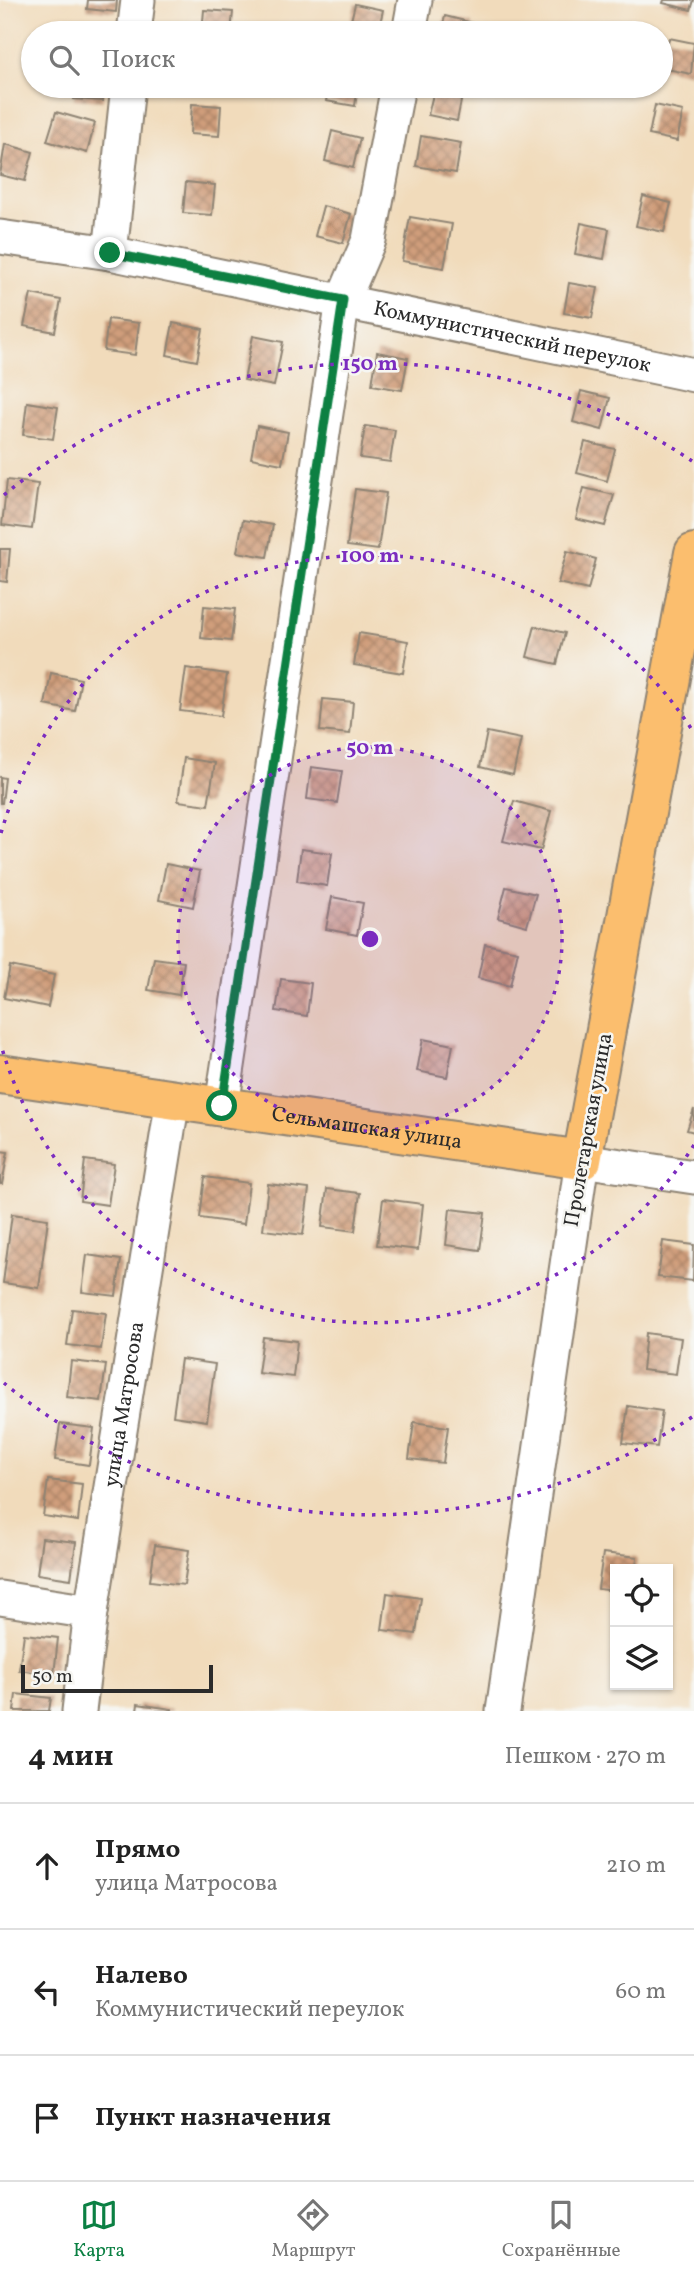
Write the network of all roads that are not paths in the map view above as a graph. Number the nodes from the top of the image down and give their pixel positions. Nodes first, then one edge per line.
1 (138, 0) edge
2 (415, 0) edge
3 (135, 21) edge
4 (411, 21) edge
5 (127, 98) edge
6 (396, 98) edge
7 (0, 237) edge
8 (110, 253) junction
9 (343, 300) junction
10 (694, 375) edge
11 (694, 553) edge
12 (0, 1074) edge
13 (173, 1099) junction
14 (222, 1106) junction
15 (582, 1160) junction
16 (694, 1177) edge
17 (0, 1598) edge
18 (91, 1612) junction
19 (79, 1711) edge
20 (503, 1711) edge

1 - 3 street
2 - 4 street
5 - 8 street
6 - 9 street
7 - 8 street, Коммунистический переулок
8 - 9 street, Коммунистический переулок
9 - 10 street, Коммунистический переулок
9 - 14 street
11 - 15 main road, Пролетарская улица
12 - 13 main road, Сельмашская улица
13 - 14 main road, Сельмашская улица
13 - 18 street, улица Матросова
14 - 15 main road, Сельмашская улица
15 - 16 street, Сельмашская улица
15 - 20 street, Пролетарская улица
17 - 18 street
18 - 19 street, улица Матросова

